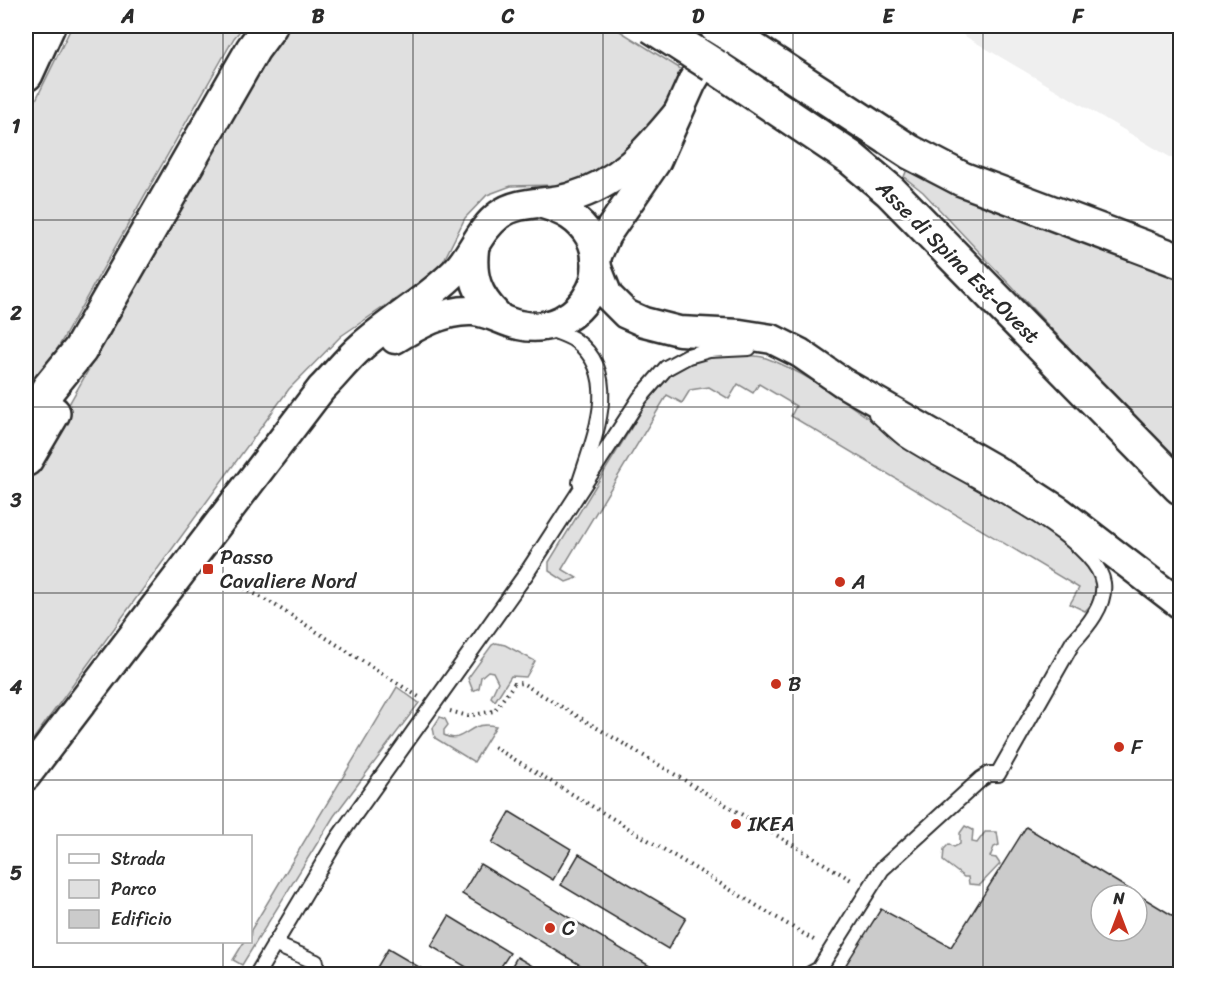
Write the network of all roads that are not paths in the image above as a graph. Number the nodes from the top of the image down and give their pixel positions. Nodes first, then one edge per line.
1 (48, 26) edge
2 (270, 26) edge
3 (652, 26) edge
4 (725, 29) edge
5 (26, 74) edge
6 (678, 113) junction
7 (543, 204) junction
8 (474, 249) junction
9 (1180, 261) edge
10 (596, 263) junction
11 (497, 315) junction
12 (542, 327) junction
13 (80, 350) junction
14 (842, 382) junction
15 (321, 389) junction
16 (26, 428) edge
17 (26, 459) edge
18 (1180, 487) edge
19 (574, 501) junction
20 (1180, 604) edge
21 (33, 766) edge
22 (26, 787) edge
23 (274, 944) junction
24 (315, 962) dead end
25 (257, 975) edge
26 (810, 975) edge

1 - 5 main road
2 - 13 main road
3 - 18 main road, Asse di Spina Est-Ovest, bridge
4 - 6 street
4 - 9 main road, Asse di Spina Est-Ovest
6 - 7 street
6 - 10 street
7 - 8 street
7 - 10 street
8 - 11 street
8 - 15 street
10 - 12 street
10 - 14 street
11 - 12 street
11 - 15 street
12 - 19 lane
13 - 16 main road
13 - 17 main road
14 - 19 lane
14 - 20 street
14 - 26 lane
15 - 21 street
19 - 23 lane
21 - 22 street
23 - 24 lane
23 - 25 lane

